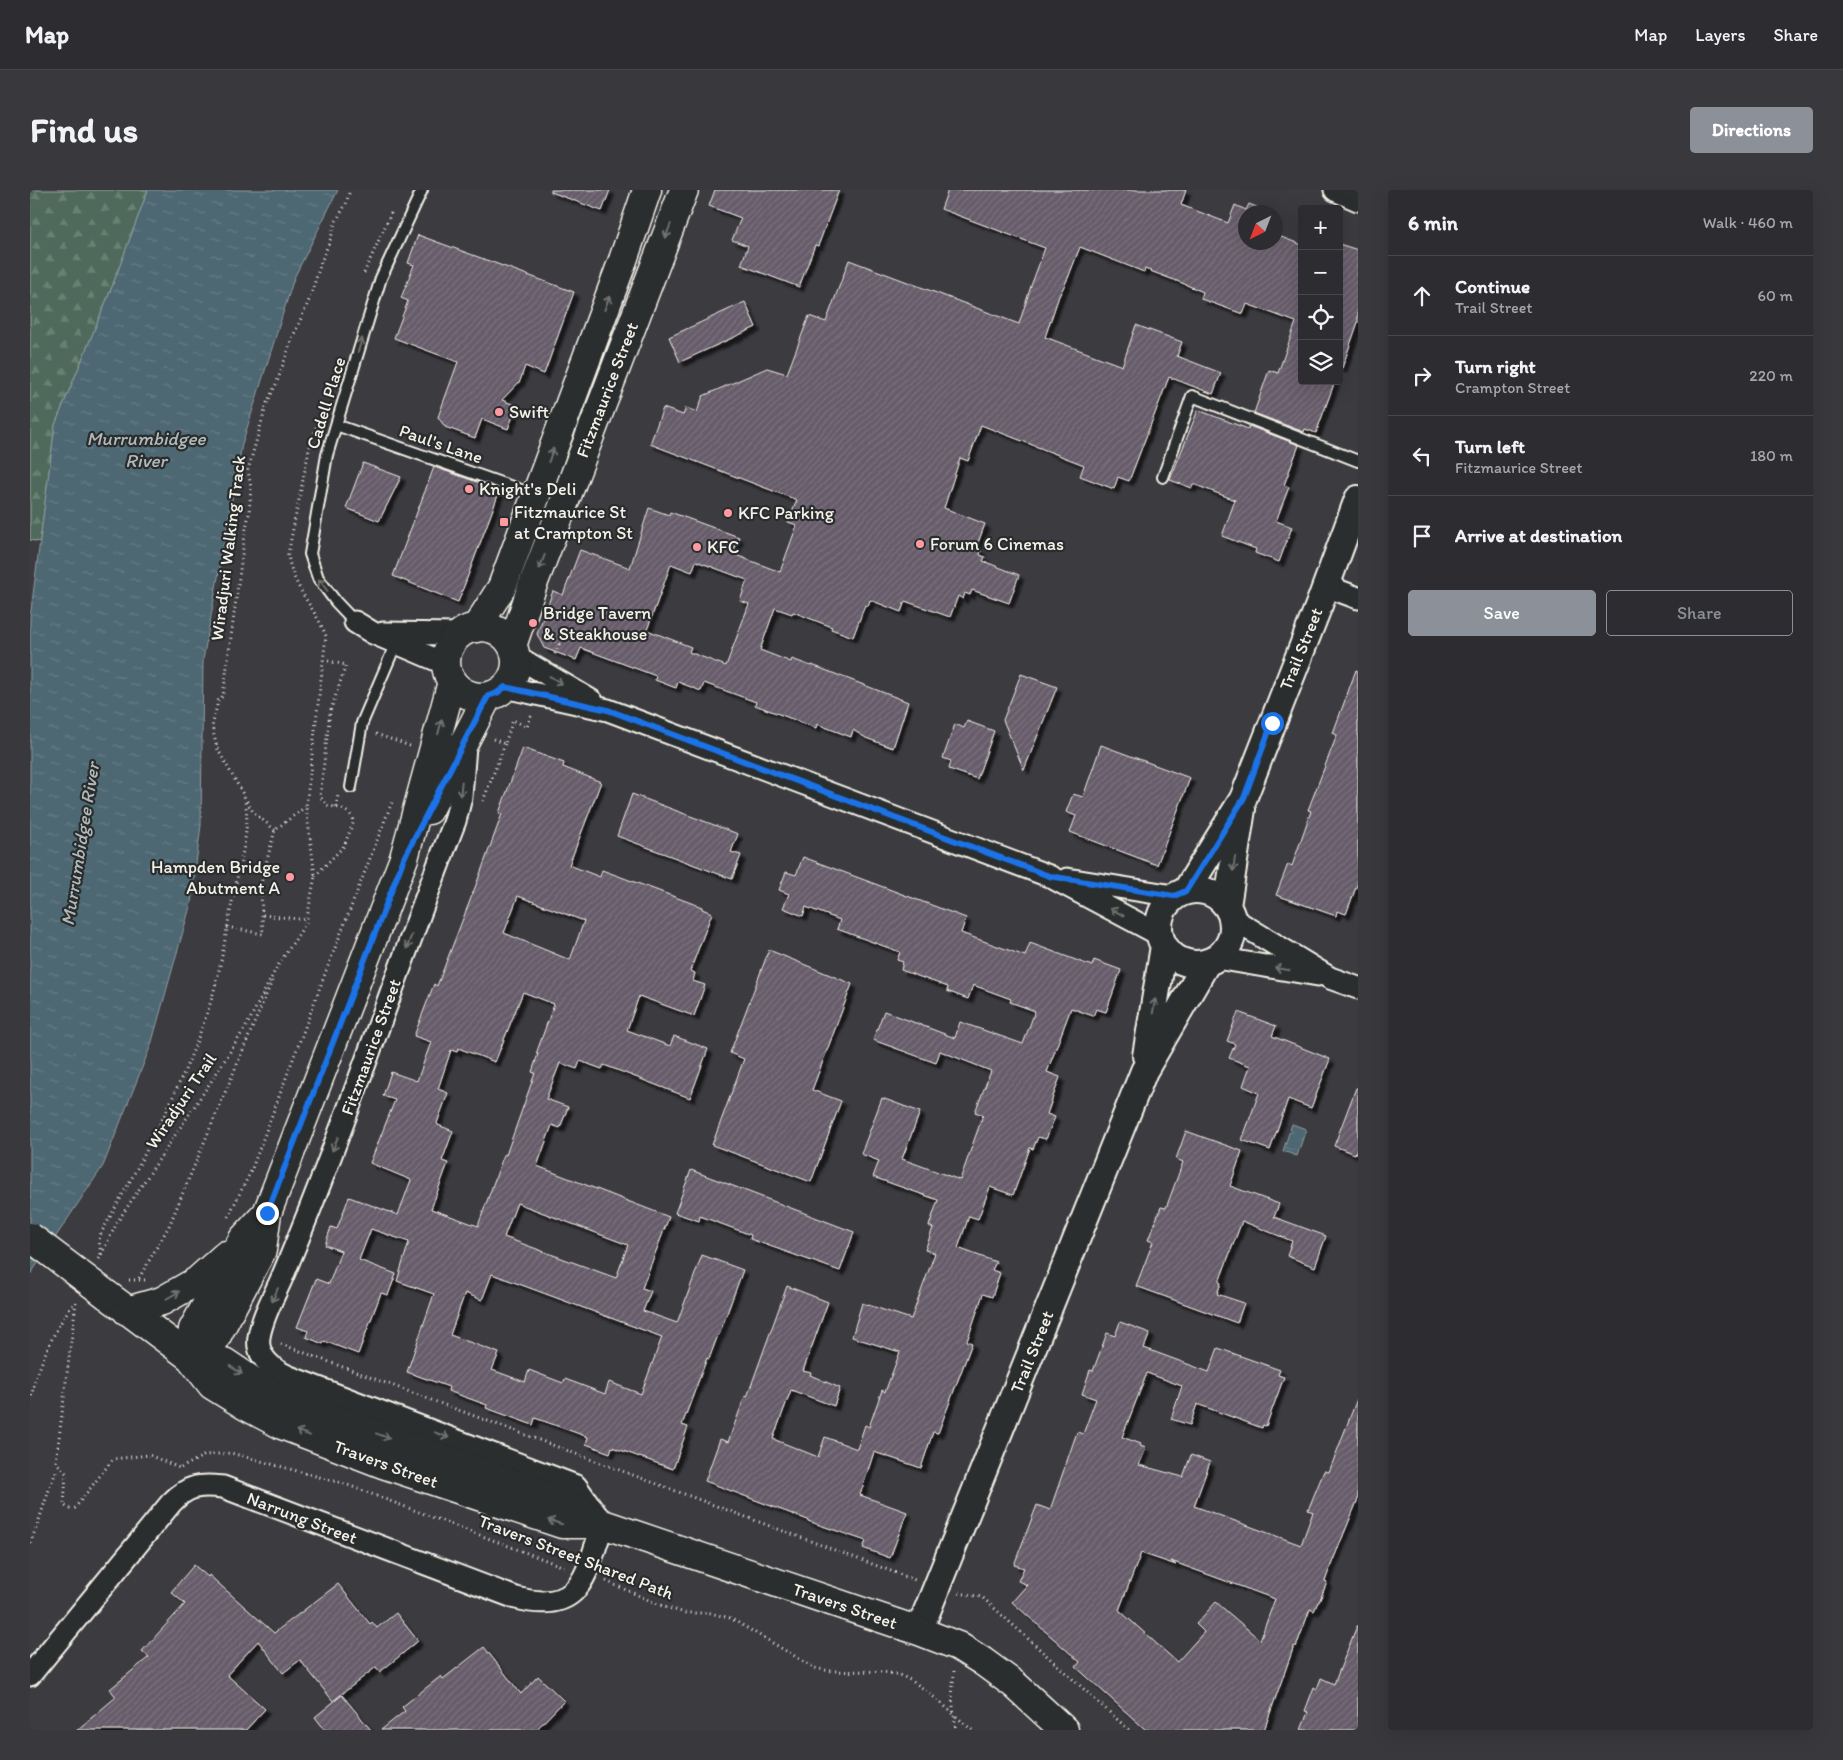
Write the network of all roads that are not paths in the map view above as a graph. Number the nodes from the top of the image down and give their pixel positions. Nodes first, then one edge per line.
1 (422, 190) edge
2 (647, 190) edge
3 (684, 190) edge
4 (1335, 190) edge
5 (1358, 200) edge
6 (623, 260) junction
7 (652, 272) junction
8 (336, 424) junction
9 (1358, 461) edge
10 (1163, 477) dead end
11 (536, 495) junction
12 (1358, 499) edge
13 (1326, 586) junction
14 (1358, 598) edge
15 (355, 622) joint
16 (467, 631) junction
17 (398, 638) junction
18 (513, 651) junction
19 (449, 673) junction
20 (497, 692) junction
21 (608, 710) junction
22 (465, 740) junction
23 (351, 787) dead end
24 (1244, 798) junction
25 (404, 858) junction
26 (1049, 876) junction
27 (1180, 894) junction
28 (1230, 912) junction
29 (1162, 940) junction
30 (1212, 961) junction
31 (1330, 978) junction
32 (1358, 988) edge
33 (1144, 1071) junction
34 (267, 1213) junction
35 (30, 1236) edge
36 (243, 1239) junction
37 (120, 1296) junction
38 (190, 1357) junction
39 (603, 1524) junction
40 (919, 1631) junction
41 (30, 1675) edge
42 (1064, 1730) edge

8 -> 1 lane, Cadell Place
2 - 6 main road, Fitzmaurice Street
3 -> 7 main road, Fitzmaurice Street
4 - 5 street
6 - 7 main road
11 -> 6 main road, Fitzmaurice Street
7 -> 18 main road, Fitzmaurice Street
8 - 11 lane, Paul's Lane
15 -> 8 lane, Cadell Place
9 - 10 lane
11 - 16 main road, Fitzmaurice Street
12 - 13 street, Trail Street
13 - 14 street
13 - 24 street, Trail Street
15 - 17 street
16 - 17 street
16 - 18 main road
16 - 19 main road
17 - 19 street
17 - 23 lane
18 - 20 main road
18 -> 21 street
19 - 20 main road
25 -> 19 main road, Fitzmaurice Street
20 - 21 street
20 - 22 main road, Fitzmaurice Street
21 - 26 street
22 - 25 main road, Fitzmaurice Street
22 -> 39 street, Fitzmaurice Street
24 - 27 street, Trail Street
24 -> 28 street, Trail Street
25 - 34 main road, Fitzmaurice Street
26 - 27 street
29 -> 26 street
27 - 28 street
27 - 29 street
28 - 30 street
28 - 31 street
29 - 30 street
33 -> 29 street, Trail Street
31 -> 30 street
30 - 33 street, Trail Street
31 - 32 street
33 - 40 street, Trail Street
34 - 36 main road, Fitzmaurice Street
34 - 38 main road, Fitzmaurice Street
35 - 37 main road, Travers Street, bridge
37 -> 36 main road
36 - 38 main road, Fitzmaurice Street
37 - 38 main road, Travers Street
38 - 39 main road, Travers Street
39 - 40 main road, Travers Street
39 - 41 street, Narrung Street
40 - 42 main road, Travers Street

